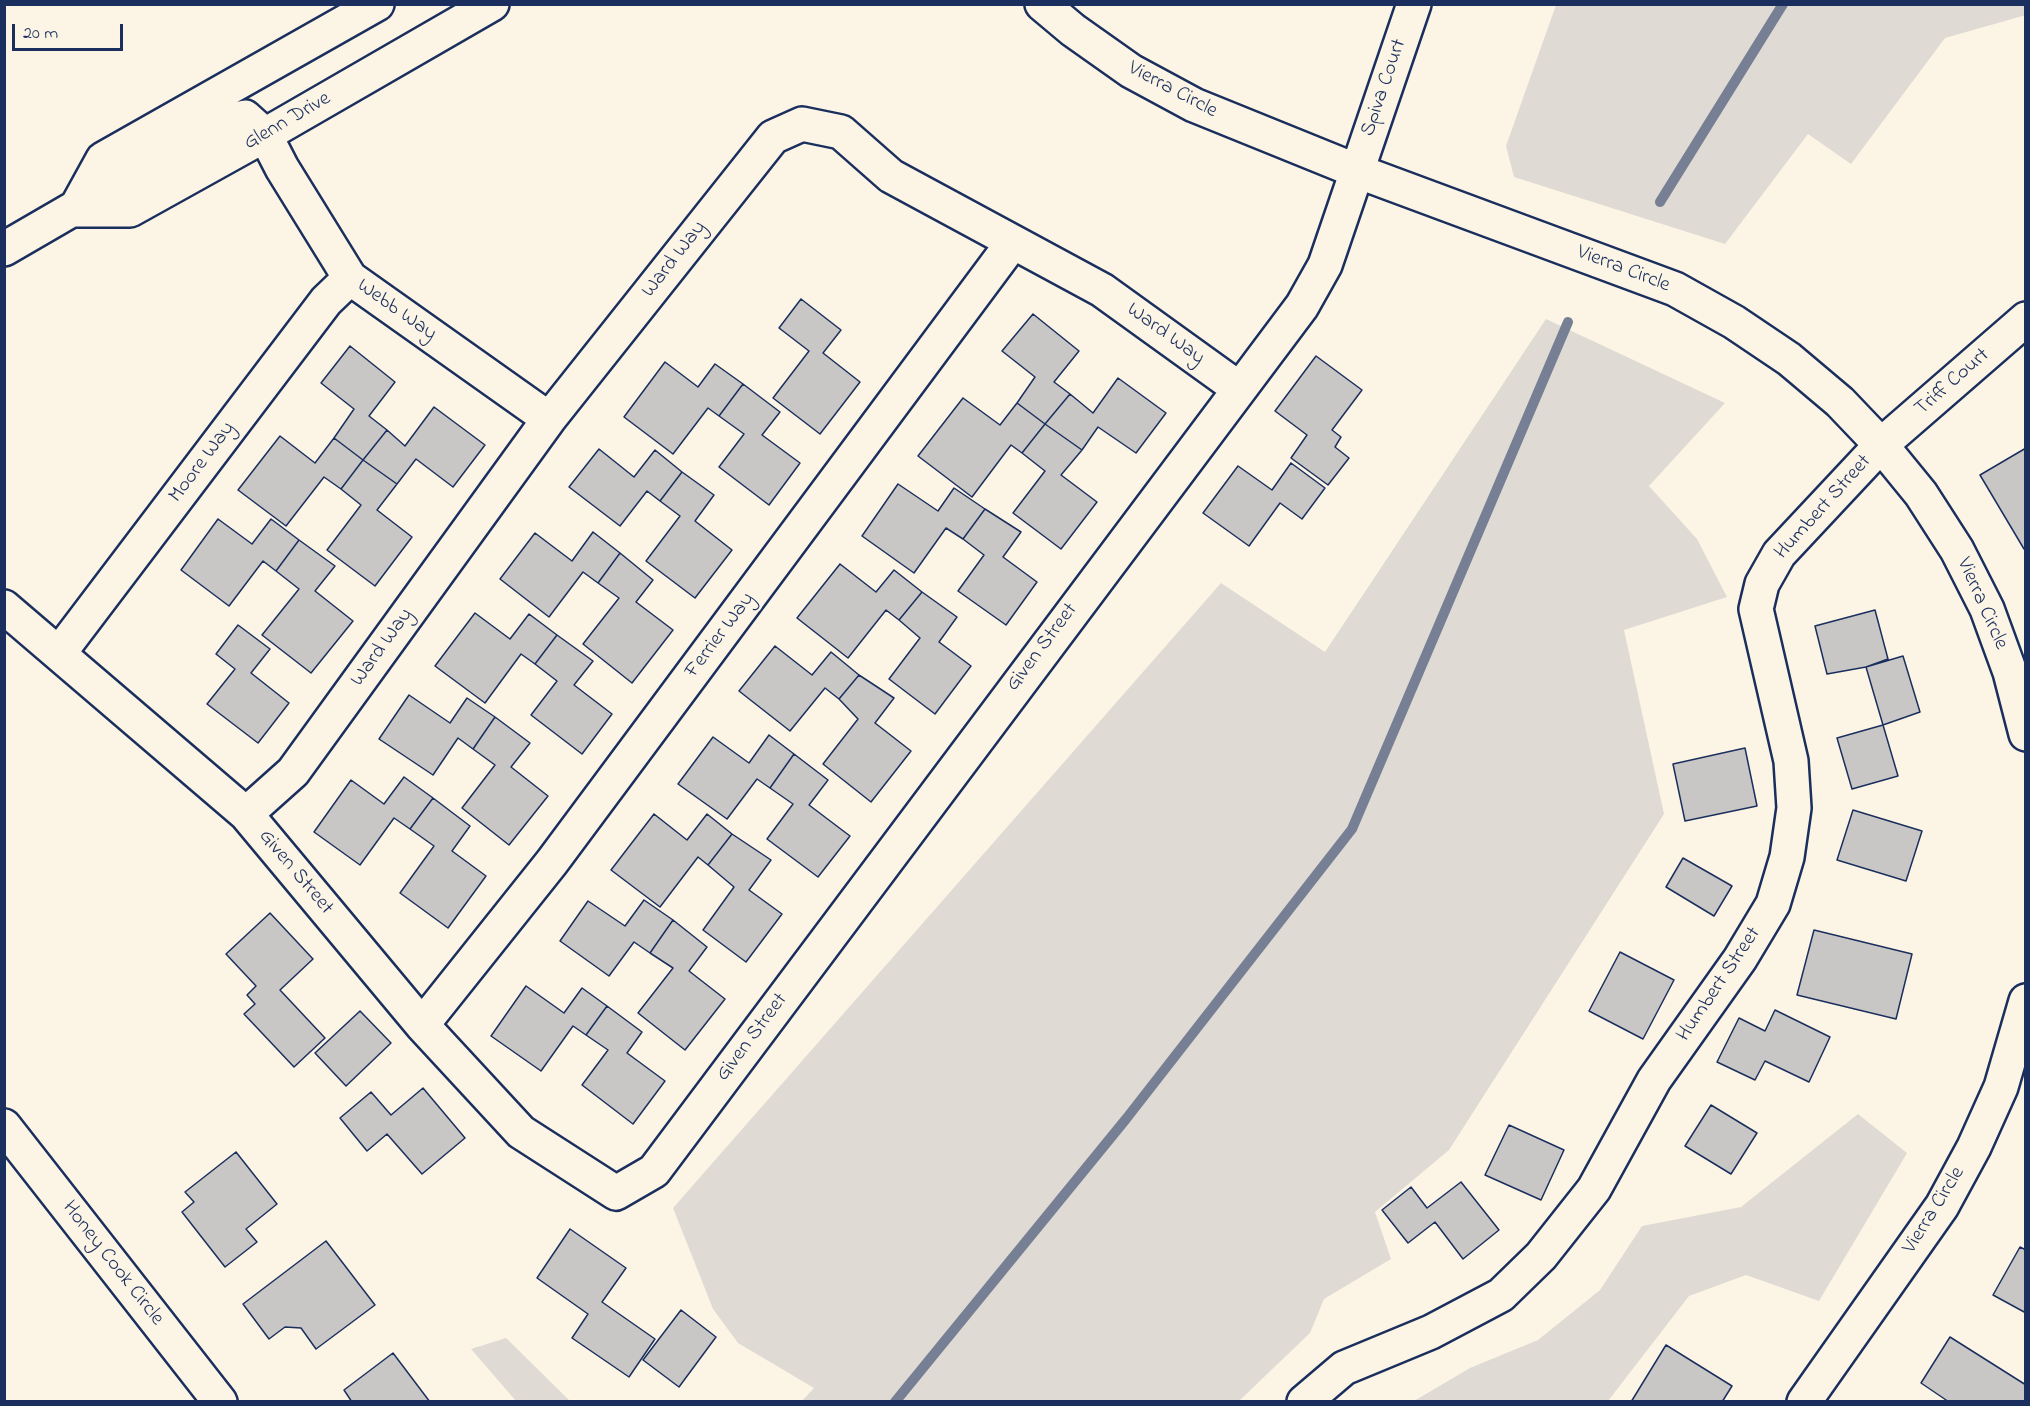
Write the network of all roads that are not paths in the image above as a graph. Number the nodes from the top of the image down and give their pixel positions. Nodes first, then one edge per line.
1 (377, 4) edge
2 (492, 4) edge
3 (1042, 4) edge
4 (1414, 4) edge
5 (266, 135) junction
6 (1357, 171) junction
7 (75, 210) junction
8 (1013, 242) junction
9 (4, 249) edge
10 (350, 278) junction
11 (2025, 320) edge
12 (1238, 388) junction
13 (549, 419) junction
14 (1881, 445) junction
15 (4, 607) edge
16 (60, 652) junction
17 (2025, 734) edge
18 (246, 814) junction
19 (2025, 1001) edge
20 (422, 1025) junction
21 (4, 1125) edge
22 (220, 1401) edge
23 (1304, 1401) edge
24 (1804, 1401) edge

1 - 7 street
2 - 5 street, Glenn Drive
3 - 6 street, Vierra Circle
4 - 6 street, Spiva Court
5 - 7 street
5 - 10 street, Webb Way
6 - 12 street, Given Street
6 - 14 street, Vierra Circle
7 - 9 street
8 - 12 street, Ward Way
8 - 13 street, Ward Way
8 - 20 street, Ferrier Way
10 - 13 street, Webb Way
10 - 16 street, Moore Way
11 - 14 street, Triff Court
12 - 20 street, Given Street
13 - 18 street, Ward Way
14 - 17 street, Vierra Circle
14 - 23 street, Humbert Street
15 - 16 street, Given Street
16 - 18 street, Given Street
18 - 20 street, Given Street
19 - 24 street, Vierra Circle
21 - 22 street, Honey Cook Circle

